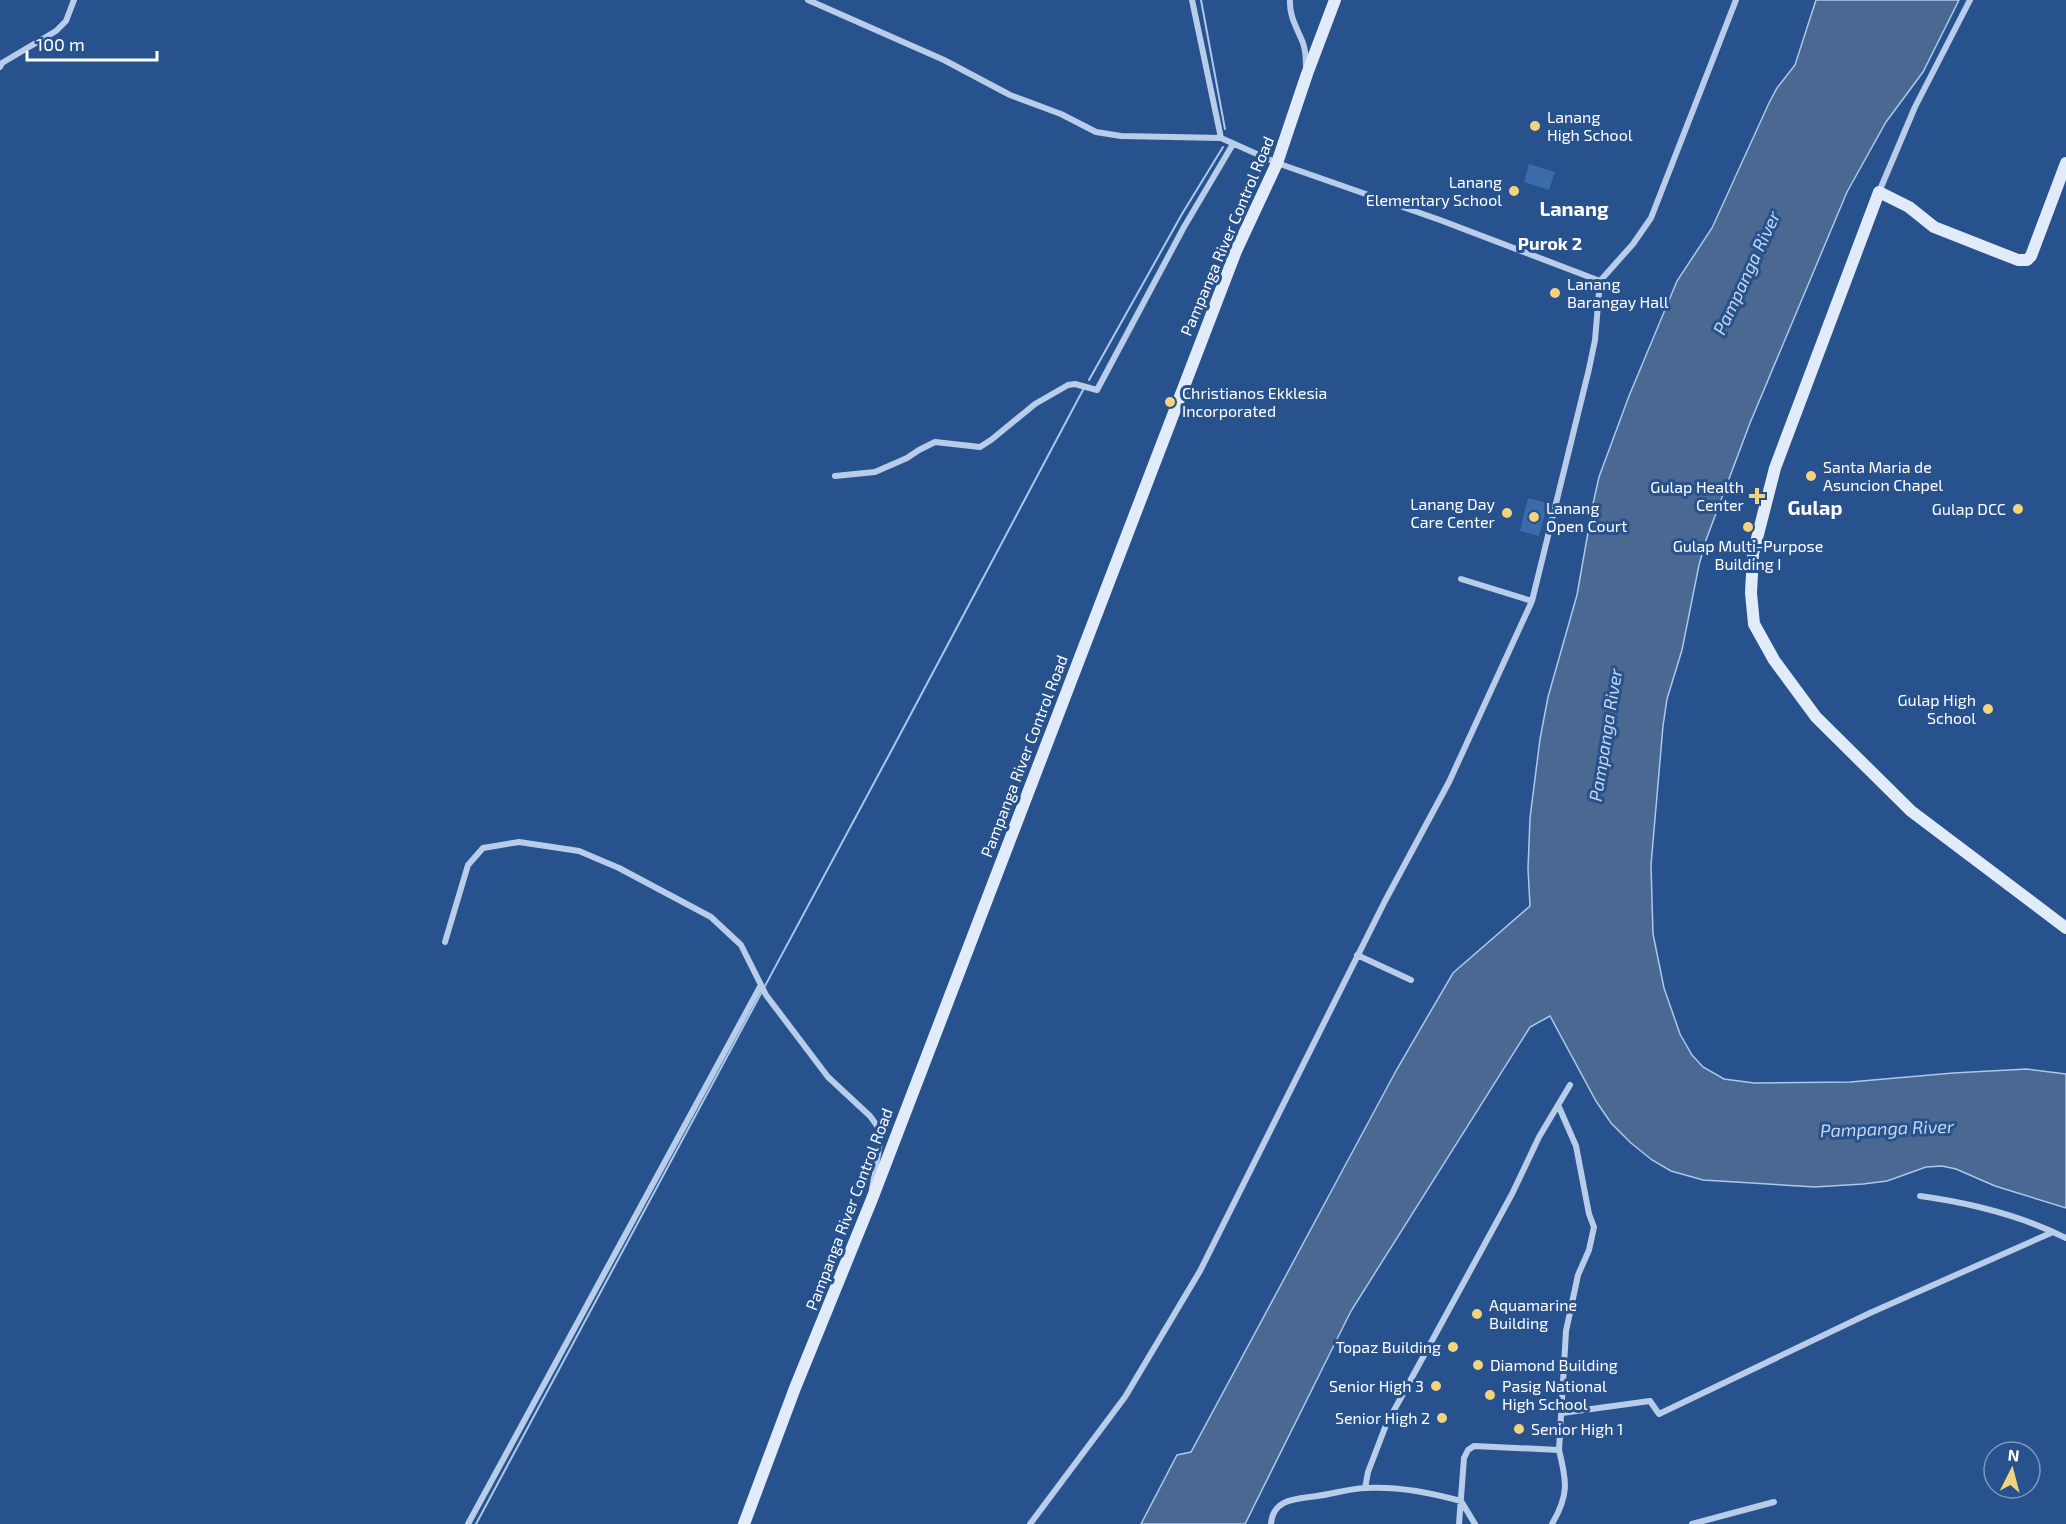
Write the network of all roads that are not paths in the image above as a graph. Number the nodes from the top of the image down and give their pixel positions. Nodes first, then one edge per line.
1 (74, 0) edge
2 (808, 0) edge
3 (1192, 0) edge
4 (1290, 0) edge
5 (1335, 0) edge
6 (1736, 0) edge
7 (1970, 0) edge
8 (0, 67) edge
9 (1307, 74) junction
10 (1221, 138) junction
11 (1233, 144) junction
12 (1277, 163) junction
13 (2066, 163) edge
14 (1879, 192) junction
15 (1600, 281) junction
16 (835, 476) dead end
17 (1461, 579) dead end
18 (1532, 602) junction
19 (2066, 928) edge
20 (445, 942) dead end
21 (1357, 955) junction
22 (1411, 980) dead end
23 (762, 986) junction
24 (1570, 1085) dead end
25 (1559, 1107) junction
26 (1920, 1196) dead end
27 (872, 1198) junction
28 (2053, 1232) junction
29 (2066, 1238) edge
30 (1562, 1413) junction
31 (1559, 1450) junction
32 (1365, 1488) junction
33 (1461, 1501) junction
34 (1774, 1502) dead end
35 (468, 1524) edge
36 (744, 1524) edge
37 (1030, 1524) edge
38 (1271, 1524) edge
39 (1459, 1524) edge
40 (1475, 1524) edge
41 (1552, 1524) edge
42 (1692, 1524) edge

1 - 8 street
2 - 10 street
3 - 10 street
4 - 9 street
5 - 9 main road, Pampanga River Control Road
6 - 15 street
7 - 14 street
9 - 12 main road, Pampanga River Control Road
10 - 11 street
11 - 12 street
11 - 16 street
12 - 15 street
12 - 27 main road, Pampanga River Control Road
13 - 14 main road
14 - 19 main road
15 - 18 street
17 - 18 street
18 - 21 street
20 - 23 street
21 - 22 street
21 - 37 street
23 - 27 street
23 - 35 street
24 - 25 street
25 - 30 street
25 - 32 street
26 - 28 street
27 - 36 main road, Pampanga River Control Road
28 - 29 street
28 - 30 street
30 - 31 street
31 - 33 street
31 - 41 street
32 - 33 street
32 - 38 street
33 - 39 street
33 - 40 street
34 - 42 street

